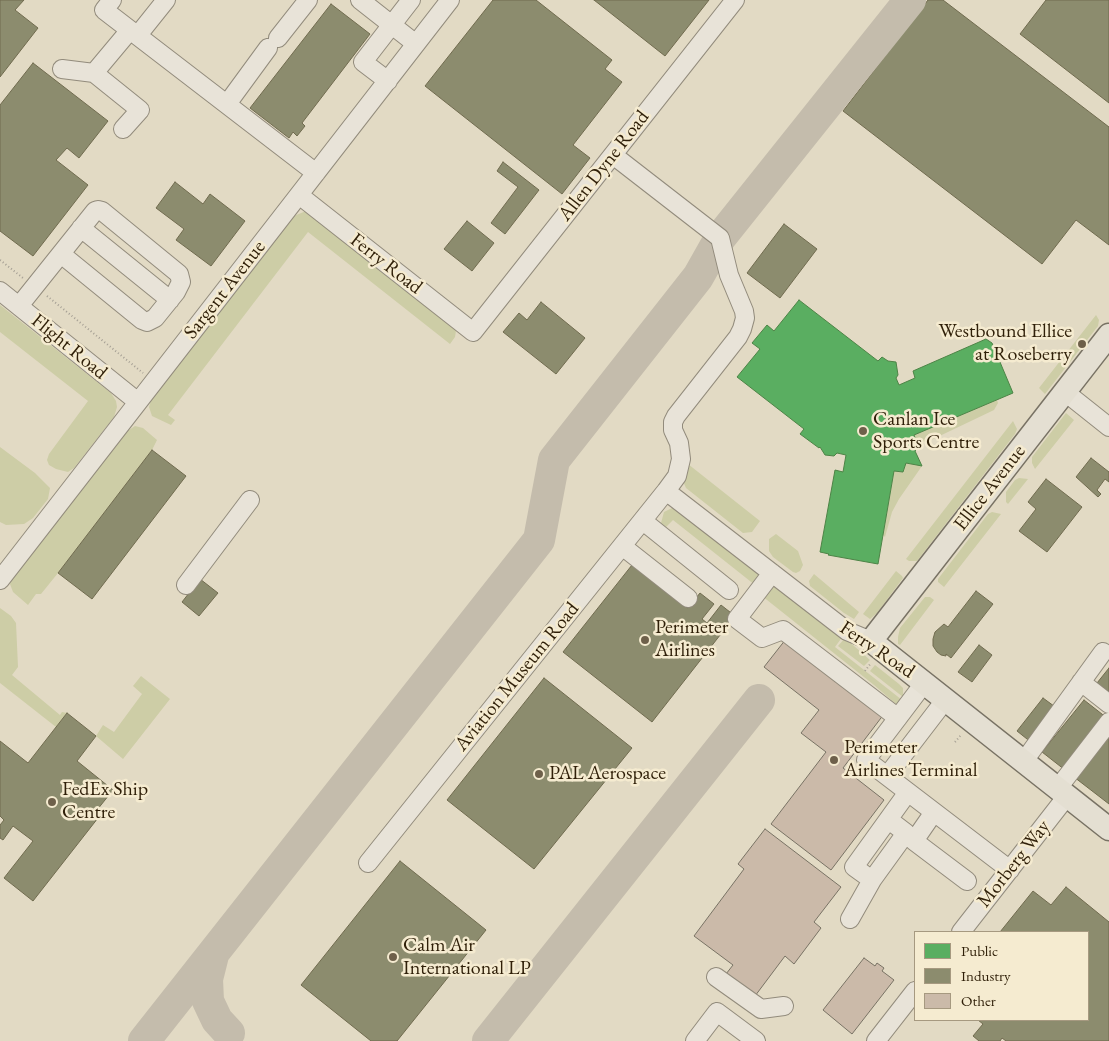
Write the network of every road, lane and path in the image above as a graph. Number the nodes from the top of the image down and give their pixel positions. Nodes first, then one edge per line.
1 (112, 0) edge
2 (166, 0) edge
3 (308, 0) edge
4 (360, 0) edge
5 (411, 0) edge
6 (450, 0) edge
7 (735, 0) edge
8 (391, 25) junction
9 (134, 32) junction
10 (416, 44) junction
11 (62, 69) dead end
12 (94, 73) junction
13 (388, 80) junction
14 (227, 104) junction
15 (123, 129) dead end
16 (612, 155) junction
17 (316, 173) junction
18 (298, 196) junction
19 (81, 228) junction
20 (61, 254) junction
21 (0, 260) edge
22 (34, 287) junction
23 (0, 291) edge
24 (170, 300) junction
25 (19, 306) junction
26 (473, 332) joint
27 (1109, 335) edge
28 (143, 373) dead end
29 (1065, 392) junction
30 (138, 402) junction
31 (1109, 427) edge
32 (666, 491) junction
33 (250, 500) dead end
34 (643, 521) junction
35 (622, 546) junction
36 (772, 573) junction
37 (0, 580) edge
38 (186, 585) dead end
39 (729, 590) dead end
40 (688, 598) dead end
41 (871, 641) junction
42 (1103, 652) dead end
43 (924, 682) junction
44 (1081, 682) junction
45 (946, 699) junction
46 (1109, 704) edge
47 (898, 718) junction
48 (1109, 722) edge
49 (963, 733) dead end
50 (955, 742) dead end
51 (1024, 761) junction
52 (887, 776) junction
53 (908, 792) junction
54 (1063, 792) junction
55 (934, 812) junction
56 (1109, 829) edge
57 (368, 863) dead end
58 (1010, 870) junction
59 (967, 882) dead end
60 (850, 919) dead end
61 (962, 931) edge
62 (716, 977) dead end
63 (914, 992) edge
64 (784, 1006) dead end
65 (695, 1041) edge
66 (756, 1041) edge
67 (876, 1041) edge

1 - 9 street
2 - 9 street
3 - 14 street
4 - 8 street
5 - 8 street
6 - 10 street, Sargent Avenue
7 - 16 street, Allen Dyne Road
8 - 10 street
8 - 13 street
9 - 12 street
9 - 14 street
10 - 13 street, Sargent Avenue
11 - 12 street
12 - 15 street
13 - 17 street, Sargent Avenue
14 - 17 street
16 - 26 street, Allen Dyne Road
16 - 32 street, Aviation Museum Road
17 - 18 street, Sargent Avenue
18 - 26 street, Ferry Road
18 - 30 street, Sargent Avenue
19 - 20 street
19 - 24 street
19 - 24 street
20 - 22 street
20 - 24 street
21 - 22 path
22 - 25 street
22 - 28 path
23 - 25 street, Flight Road
25 - 30 street, Flight Road
27 - 29 main road, Ellice Avenue
29 - 31 street
29 - 41 main road, Ellice Avenue
30 - 37 street, Sargent Avenue
32 - 34 street, Aviation Museum Road
32 - 36 street, Ferry Road
33 - 38 street
34 - 35 street, Aviation Museum Road
34 - 39 street
35 - 40 street
35 - 57 street, Aviation Museum Road
36 - 41 street, Ferry Road
36 - 47 street
41 - 43 main road, Ferry Road
42 - 44 street
43 - 45 main road, Ferry Road
43 - 47 street
44 - 46 street
44 - 51 street
45 - 51 main road, Ferry Road
45 - 52 street
47 - 52 street
48 - 54 street, Morberg Way
49 - 50 path
51 - 54 main road, Ferry Road
52 - 53 street
53 - 55 street
53 - 60 street
54 - 56 main road, Ferry Road
54 - 58 street, Morberg Way
55 - 58 street
55 - 59 street
58 - 61 street, Morberg Way
62 - 64 street
63 - 67 street
65 - 66 street

